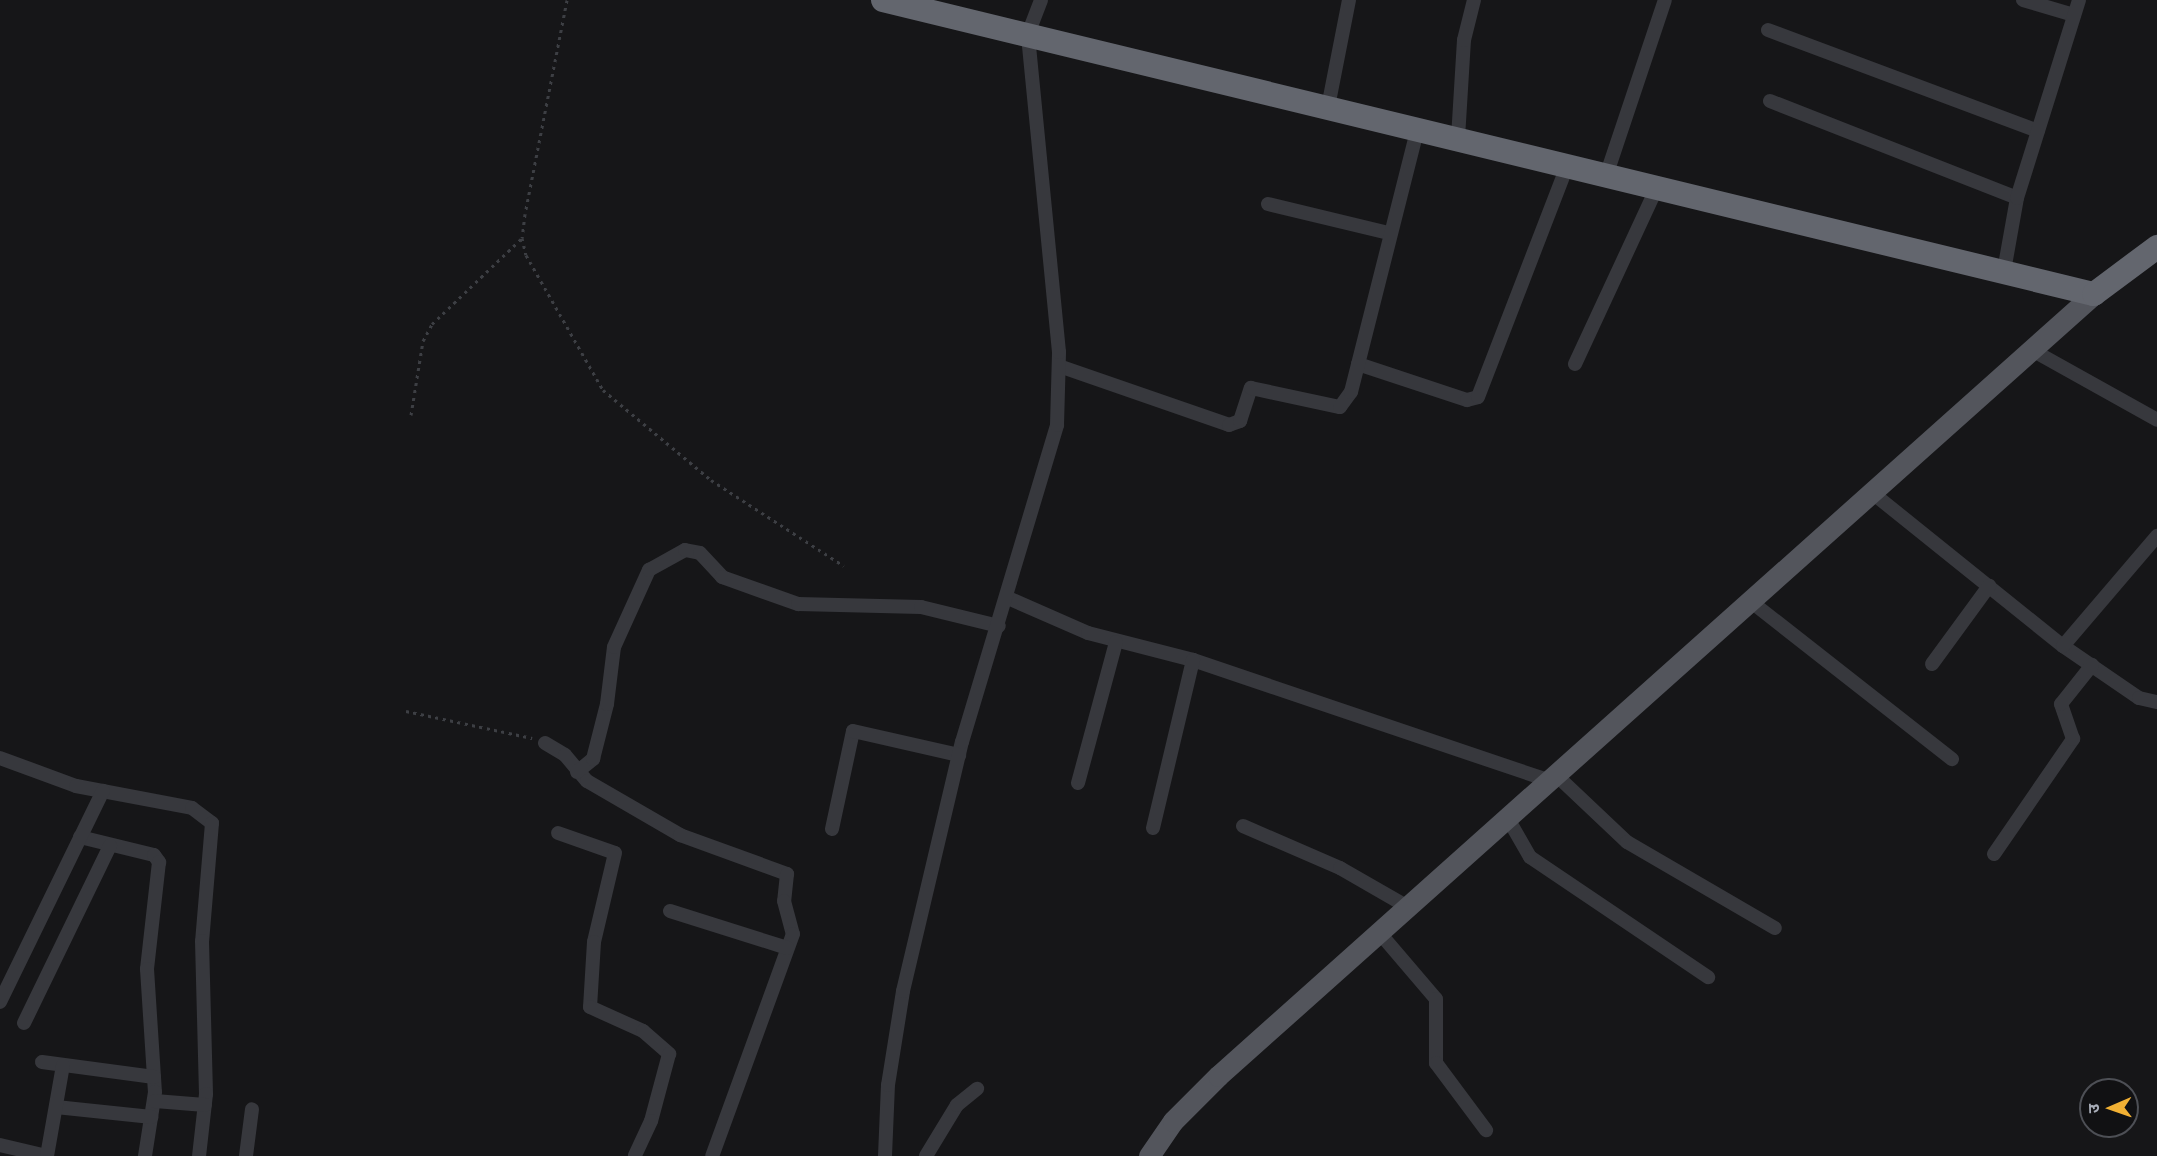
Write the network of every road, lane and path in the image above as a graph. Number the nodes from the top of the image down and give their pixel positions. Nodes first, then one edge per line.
1 (567, 0) edge
2 (883, 0) edge
3 (1041, 0) edge
4 (1349, 0) edge
5 (1474, 0) edge
6 (1665, 0) edge
7 (2024, 0) edge
8 (2079, 0) edge
9 (2074, 15) junction
10 (1768, 30) dead end
11 (1028, 34) junction
12 (1770, 100) dead end
13 (1328, 107) junction
14 (1418, 128) junction
15 (2038, 130) junction
16 (1458, 138) junction
17 (1568, 164) junction
18 (1607, 173) junction
19 (1658, 185) junction
20 (2017, 198) junction
21 (1268, 204) dead end
22 (1389, 233) junction
23 (522, 238) junction
24 (2157, 247) edge
25 (2004, 271) junction
26 (2094, 294) junction
27 (2032, 350) junction
28 (1358, 364) junction
29 (1575, 364) dead end
30 (1059, 366) junction
31 (411, 415) dead end
32 (2157, 420) edge
33 (1870, 491) junction
34 (2157, 536) edge
35 (844, 566) dead end
36 (1989, 586) junction
37 (1008, 598) junction
38 (1749, 600) junction
39 (999, 626) junction
40 (1116, 642) junction
41 (2063, 646) junction
42 (1193, 660) junction
43 (1932, 664) dead end
44 (2092, 665) junction
45 (2157, 702) edge
46 (406, 711) dead end
47 (545, 743) joint
48 (959, 755) junction
49 (0, 758) edge
50 (1952, 759) dead end
51 (577, 772) junction
52 (1552, 777) junction
53 (1077, 783) dead end
54 (103, 791) junction
55 (1507, 817) junction
56 (1243, 826) dead end
57 (1154, 828) dead end
58 (832, 829) dead end
59 (558, 833) dead end
60 (80, 837) junction
61 (110, 846) junction
62 (1994, 854) dead end
63 (1406, 906) junction
64 (670, 911) dead end
65 (1775, 928) dead end
66 (1378, 931) junction
67 (787, 948) junction
68 (1708, 977) dead end
69 (0, 1002) edge
70 (24, 1023) dead end
71 (42, 1062) dead end
72 (63, 1065) junction
73 (154, 1077) junction
74 (977, 1089) dead end
75 (154, 1101) junction
76 (205, 1105) junction
77 (56, 1107) junction
78 (252, 1109) dead end
79 (152, 1117) junction
80 (1486, 1130) dead end
81 (0, 1145) edge
82 (640, 1154) edge
83 (47, 1156) edge
84 (145, 1156) edge
85 (199, 1156) edge
86 (246, 1156) edge
87 (712, 1156) edge
88 (885, 1156) edge
89 (926, 1156) edge
90 (1149, 1156) edge

1 - 23 path
2 - 11 highway
3 - 11 street
4 - 13 street
5 - 16 street
6 - 18 street
7 - 9 street
8 - 9 street
9 - 15 street
10 - 15 street
11 - 13 highway
11 - 30 street
12 - 20 street
13 - 14 highway
14 - 16 highway
14 - 22 street
15 - 20 street
16 - 17 highway
17 - 18 highway
17 - 28 street
18 - 19 highway
19 - 25 highway
19 - 29 street
20 - 25 street
21 - 22 street
22 - 28 street
23 - 31 path
23 - 35 path
24 - 26 highway
25 - 26 highway
26 - 27 main road
27 - 32 street
27 - 33 main road
28 - 30 street
30 - 37 street
33 - 36 street
33 - 38 main road
34 - 41 street
36 - 41 street
36 - 43 street
37 - 39 street
37 - 40 street
38 - 50 street
38 - 52 main road
39 - 48 street
39 - 51 street
40 - 42 street
40 - 53 street
41 - 44 street
42 - 52 street
42 - 57 street
44 - 45 street
44 - 62 street
46 - 47 path
47 - 51 street
48 - 58 street
48 - 88 street
49 - 54 street
51 - 67 street
52 - 55 main road
52 - 65 street
54 - 60 street
54 - 76 street
55 - 63 main road
55 - 68 street
56 - 63 street
59 - 82 street
60 - 61 street
60 - 69 street
61 - 70 street
61 - 73 street
63 - 66 main road
64 - 67 street
66 - 80 street
66 - 90 main road
67 - 87 street
71 - 72 street
72 - 73 street
72 - 77 street
73 - 75 street
74 - 89 street
75 - 76 street
75 - 79 street
76 - 85 street
77 - 79 street
77 - 83 street
78 - 86 street
79 - 84 street
81 - 83 street

